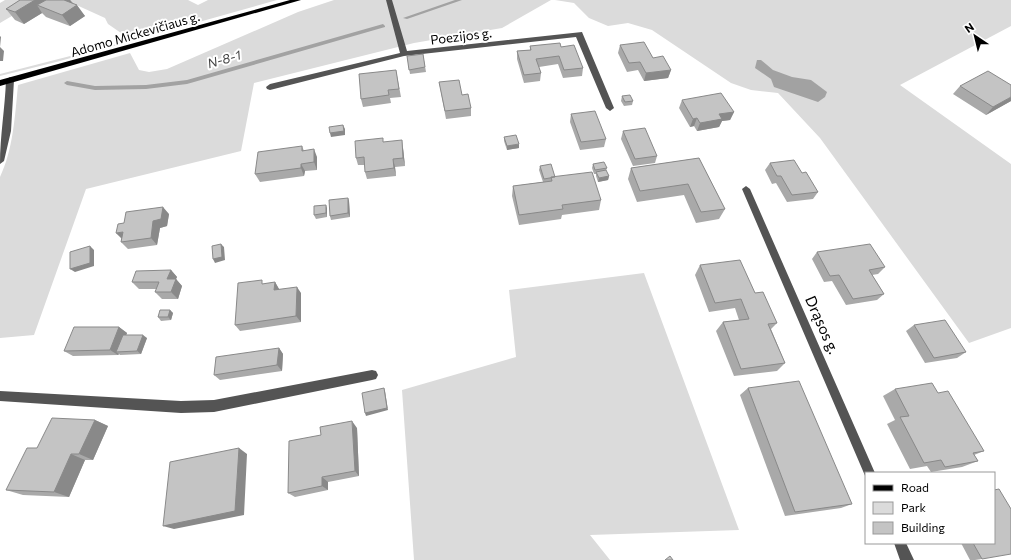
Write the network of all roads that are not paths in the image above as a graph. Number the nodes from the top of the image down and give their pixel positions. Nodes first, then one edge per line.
1 (298, 0) edge
2 (389, 0) edge
3 (404, 54) junction
4 (10, 80) junction
5 (0, 83) edge
6 (270, 87) dead end
7 (610, 108) dead end
8 (0, 161) edge
9 (746, 190) dead end
10 (372, 375) dead end
11 (0, 396) edge
12 (869, 472) edge
13 (900, 544) edge
14 (907, 560) edge

1 - 4 main road, Adomo Mickevičiaus g.
2 - 3 street
3 - 6 street, Poezijos g.
3 - 7 street, Poezijos g.
4 - 5 main road, Adomo Mickevičiaus g.
4 - 8 street
9 - 12 street, Drąsos g.
10 - 11 street
13 - 14 street

